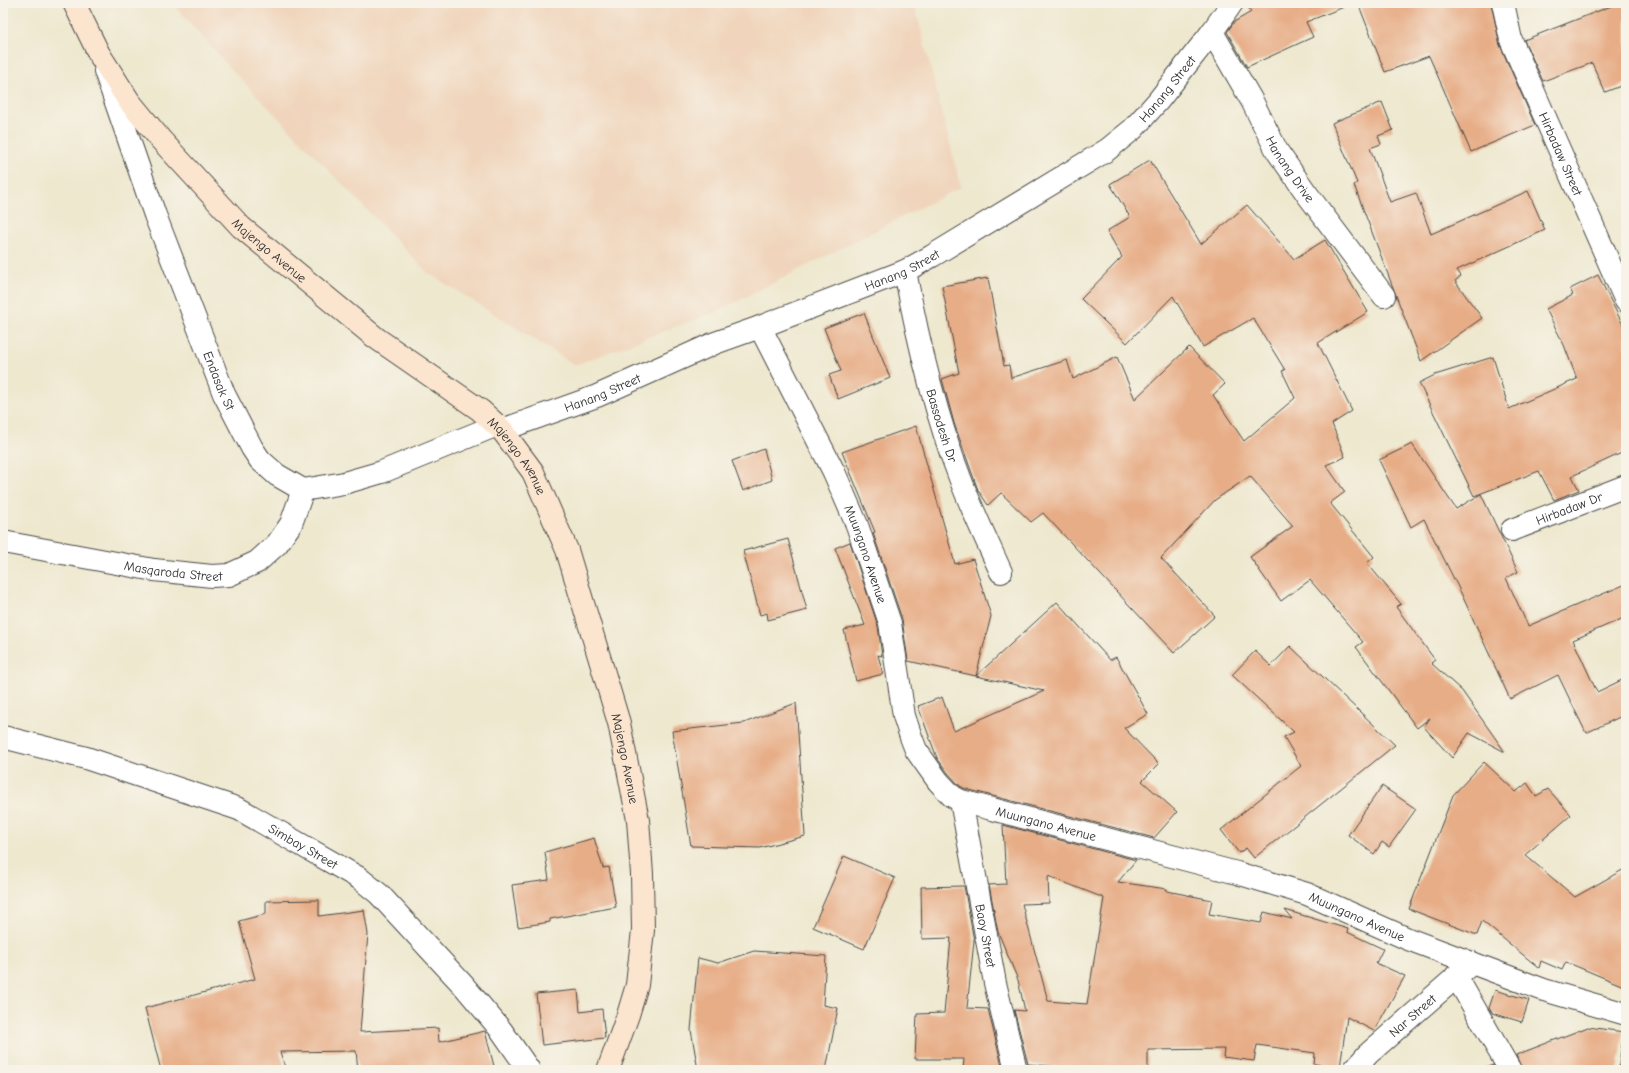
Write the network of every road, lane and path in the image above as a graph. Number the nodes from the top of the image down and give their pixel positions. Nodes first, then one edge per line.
1 (74, 3) edge
2 (1232, 3) edge
3 (1503, 3) edge
4 (1212, 32) junction
5 (100, 54) junction
6 (905, 271) junction
7 (1384, 296) dead end
8 (1626, 301) edge
9 (760, 327) junction
10 (499, 427) junction
11 (1626, 486) edge
12 (303, 490) junction
13 (1512, 530) dead end
14 (3, 542) edge
15 (1001, 572) dead end
16 (3, 737) edge
17 (960, 801) junction
18 (1464, 969) junction
19 (1626, 1014) edge
20 (529, 1070) edge
21 (608, 1070) edge
22 (1016, 1070) edge
23 (1354, 1070) edge
24 (1510, 1070) edge

1 - 5 street, Majengo Avenue
2 - 4 street, Hanang Street
3 - 8 street, Hirbadaw Street
4 - 6 street, Hanang Street
4 - 7 street, Hanang Drive
5 - 10 street, Majengo Avenue
5 - 12 street, Endasak St
6 - 9 street, Hanang Street
6 - 15 street, Bassodesh Dr
9 - 10 street, Hanang Street
9 - 17 street, Muungano Avenue
10 - 12 street
10 - 21 street, Majengo Avenue
11 - 13 street, Hirbadaw Dr
12 - 14 street, Masqaroda Street
16 - 20 street, Simbay Street
17 - 18 street, Muungano Avenue
17 - 22 street, Baoy Street
18 - 19 street, Muungano Avenue
18 - 23 street, Nar Street
18 - 24 street

